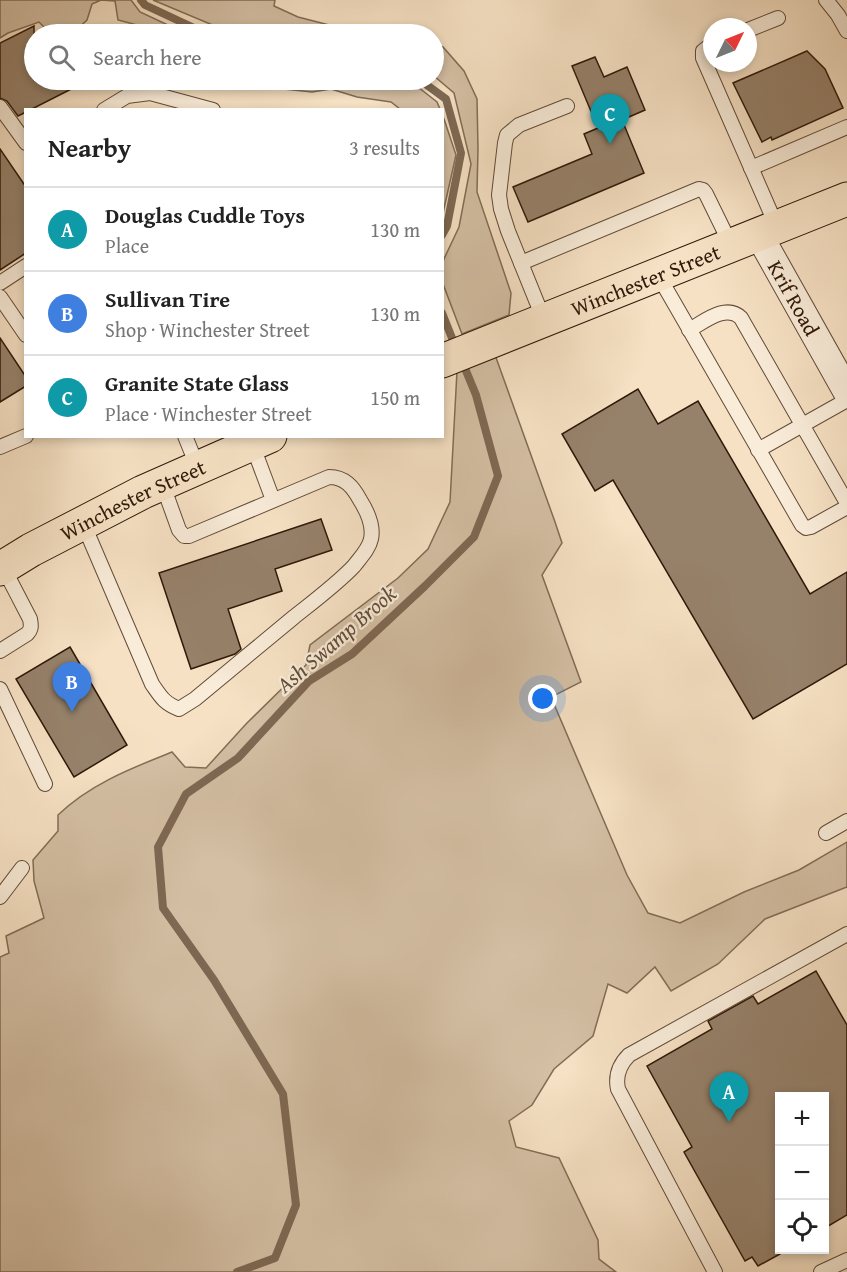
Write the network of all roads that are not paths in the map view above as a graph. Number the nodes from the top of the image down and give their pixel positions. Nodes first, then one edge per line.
1 (826, 0) edge
2 (778, 18) dead end
3 (757, 26) edge
4 (847, 31) edge
5 (709, 72) edge
6 (567, 106) dead end
7 (0, 107) edge
8 (107, 108) edge
9 (206, 108) edge
10 (847, 127) edge
11 (24, 140) edge
12 (751, 168) junction
13 (847, 199) edge
14 (756, 236) junction
15 (521, 263) junction
16 (24, 268) edge
17 (658, 276) junction
18 (0, 283) edge
19 (0, 297) edge
20 (544, 320) junction
21 (689, 330) junction
22 (24, 332) edge
23 (444, 360) edge
24 (847, 392) edge
25 (847, 400) edge
26 (802, 426) junction
27 (24, 437) edge
28 (186, 438) edge
29 (261, 440) edge
30 (0, 447) edge
31 (758, 450) junction
32 (198, 468) junction
33 (162, 483) junction
34 (273, 500) junction
35 (847, 505) edge
36 (83, 523) junction
37 (2, 568) edge
38 (0, 651) edge
39 (0, 689) edge
40 (45, 784) dead end
41 (847, 821) edge
42 (826, 833) dead end
43 (22, 868) dead end
44 (0, 897) edge
45 (847, 934) edge
46 (847, 1260) edge
47 (715, 1272) edge
48 (821, 1272) edge

1 - 4 lane
2 - 3 lane
5 - 12 lane
6 - 15 lane
7 - 11 lane
8 - 9 lane
10 - 12 lane
12 - 14 lane
13 - 14 main road, Winchester Street
14 - 15 lane
14 - 17 main road, Winchester Street
14 - 24 street, Krif Road
15 - 20 lane
16 - 18 lane
17 - 20 main road, Winchester Street
17 - 21 lane
19 - 22 lane
20 - 23 main road, Winchester Street
21 - 26 lane
21 - 31 lane
25 - 26 lane
26 - 31 lane
26 - 35 lane
27 - 30 lane
28 - 32 lane
29 - 32 main road, Winchester Street
29 - 34 lane
31 - 35 lane
32 - 33 main road, Winchester Street
33 - 34 lane
33 - 36 main road, Winchester Street
34 - 36 lane
36 - 37 main road, Winchester Street
37 - 38 lane
39 - 40 lane
41 - 42 lane
43 - 44 lane
45 - 47 lane
46 - 48 lane

